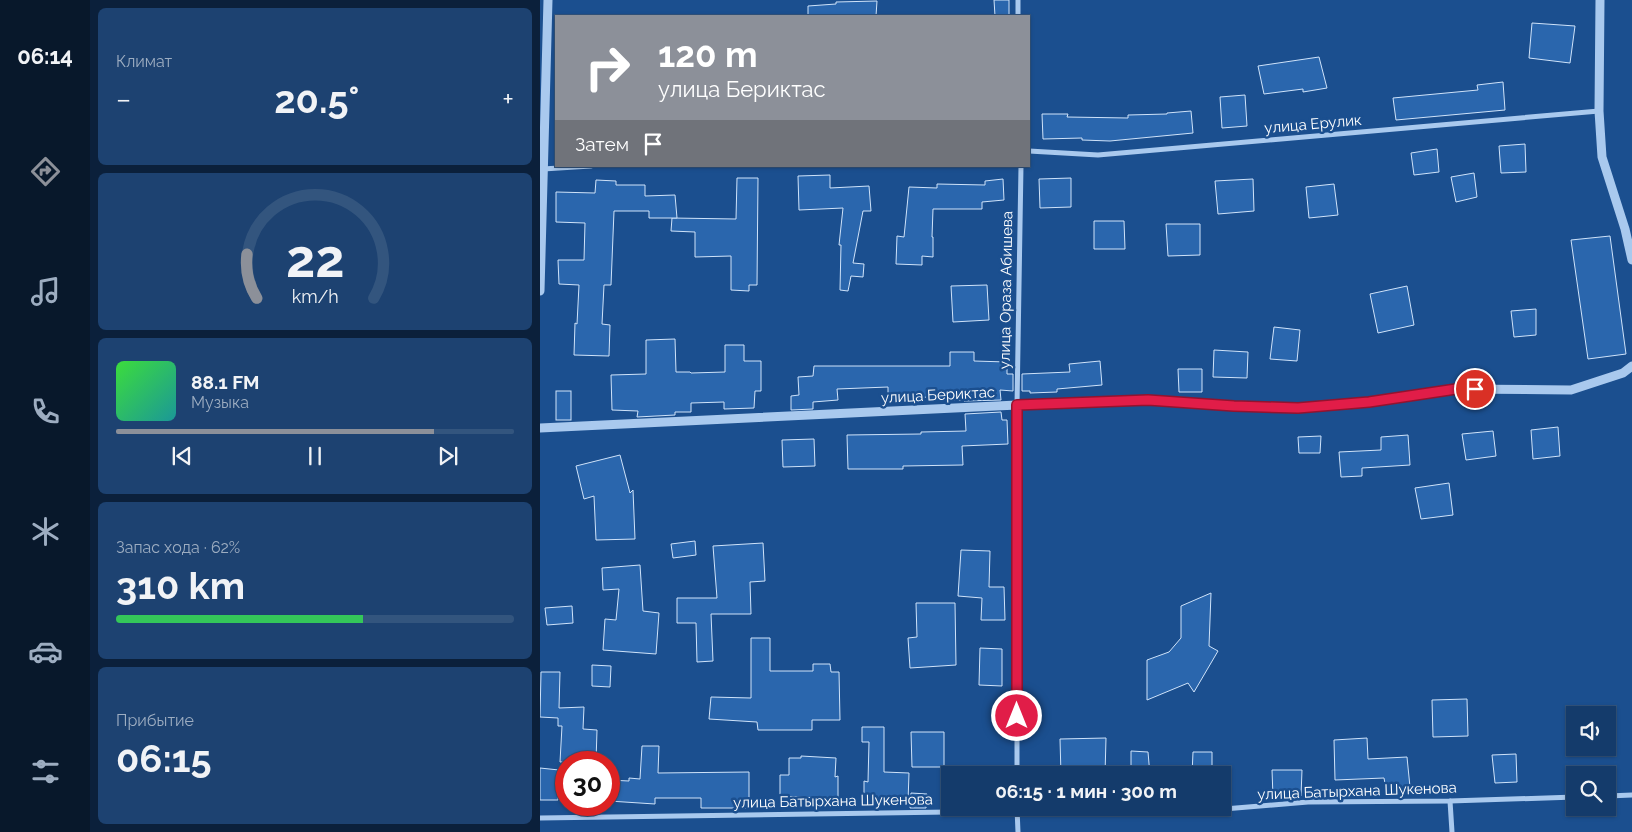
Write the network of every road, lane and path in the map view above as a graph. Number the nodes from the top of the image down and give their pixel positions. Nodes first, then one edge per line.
1 (548, 0) edge
2 (1018, 0) edge
3 (1600, 0) edge
4 (1018, 15) edge
5 (1599, 111) junction
6 (1030, 151) edge
7 (575, 167) edge
8 (1021, 167) edge
9 (543, 169) junction
10 (1632, 260) edge
11 (540, 291) edge
12 (1632, 366) edge
13 (1017, 405) junction
14 (540, 428) edge
15 (1017, 766) edge
16 (1632, 795) edge
17 (1616, 796) edge
18 (1566, 797) edge
19 (1450, 801) junction
20 (1231, 808) edge
21 (941, 810) edge
22 (1017, 816) edge
23 (540, 818) edge
24 (1018, 832) edge
25 (1452, 832) edge

1 - 9 street
2 - 4 street
3 - 5 street
5 - 6 street, улица Ерулик
5 - 10 street
7 - 9 street
8 - 13 street, улица Ораза Абишева
9 - 11 street
12 - 13 street, улица Бериктас
13 - 14 street, улица Бериктас
13 - 15 street, улица Ораза Абишева
16 - 17 street
18 - 19 street, улица Батырхана Шукенова
19 - 20 street, улица Батырхана Шукенова
19 - 25 street
21 - 23 street, улица Батырхана Шукенова
22 - 24 street

